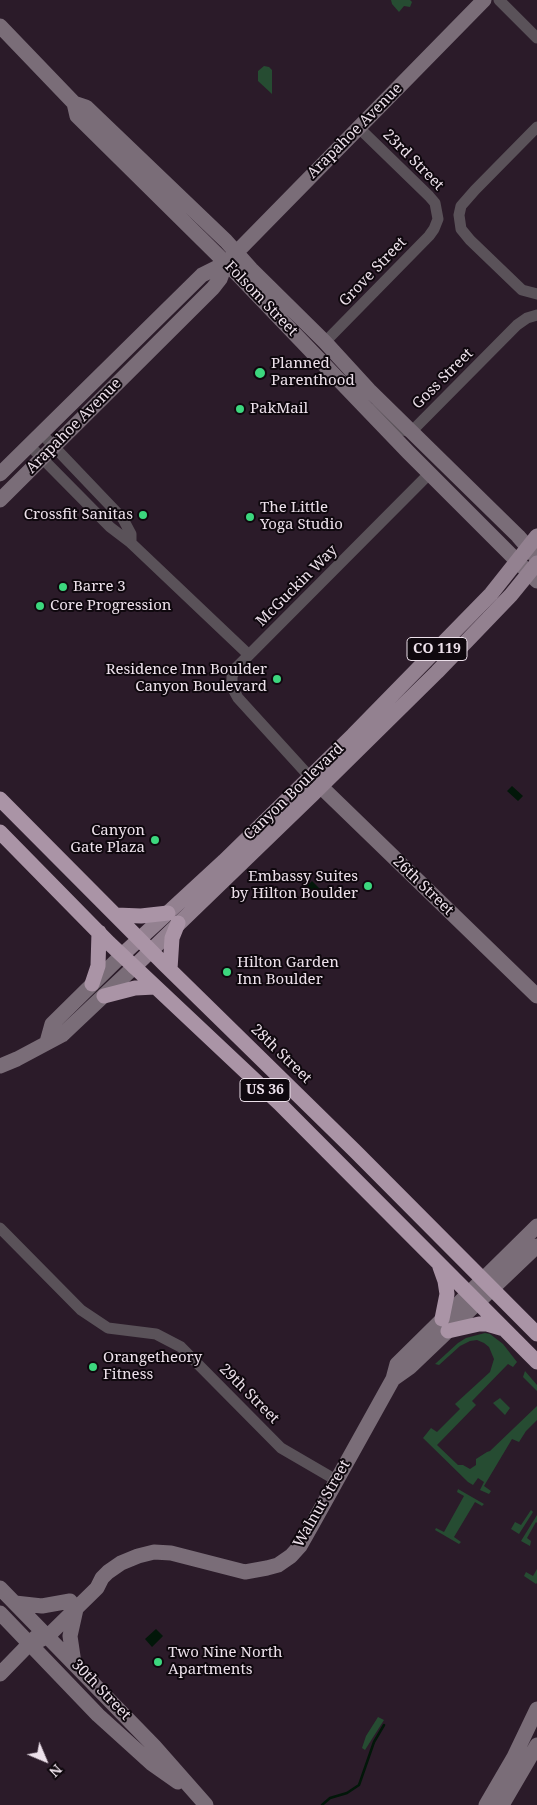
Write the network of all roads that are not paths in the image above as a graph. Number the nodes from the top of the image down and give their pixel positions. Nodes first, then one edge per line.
1 (484, 0) edge
2 (499, 0) edge
3 (0, 26) edge
4 (537, 38) edge
5 (358, 127) junction
6 (537, 127) edge
7 (438, 219) joint
8 (231, 258) junction
9 (535, 294) edge
10 (537, 315) edge
11 (325, 342) junction
12 (366, 408) junction
13 (411, 432) junction
14 (41, 433) junction
15 (29, 445) junction
16 (54, 447) junction
17 (42, 458) junction
18 (0, 474) edge
19 (430, 474) junction
20 (0, 500) edge
21 (131, 543) junction
22 (534, 547) edge
23 (518, 562) junction
24 (534, 572) edge
25 (248, 655) junction
26 (309, 776) junction
27 (321, 787) junction
28 (0, 799) edge
29 (0, 832) edge
30 (116, 915) junction
31 (173, 918) junction
32 (99, 932) junction
33 (139, 939) junction
34 (150, 950) junction
35 (122, 955) junction
36 (134, 966) junction
37 (170, 969) junction
38 (92, 984) junction
39 (155, 988) junction
40 (104, 996) junction
41 (537, 996) edge
42 (47, 1042) junction
43 (0, 1066) edge
44 (537, 1226) edge
45 (0, 1228) edge
46 (537, 1246) edge
47 (439, 1263) junction
48 (487, 1284) junction
49 (473, 1297) junction
50 (444, 1325) junction
51 (504, 1329) junction
52 (537, 1334) edge
53 (537, 1362) edge
54 (336, 1480) junction
55 (0, 1588) edge
56 (15, 1603) junction
57 (73, 1605) junction
58 (0, 1613) edge
59 (44, 1633) junction
60 (30, 1645) junction
61 (74, 1663) junction
62 (0, 1674) edge
63 (537, 1709) edge
64 (537, 1745) edge
65 (201, 1800) edge
66 (486, 1805) edge
67 (502, 1805) edge

1 - 5 main road, Arapahoe Avenue
2 - 4 street
3 - 8 main road, Folsom Street
5 - 7 street, 23rd Street
5 - 8 main road, Arapahoe Avenue
6 - 9 street
7 - 11 street, Grove Street
8 - 11 main road, Folsom Street
8 - 12 main road, Folsom Street
8 - 14 main road, Arapahoe Avenue
8 - 16 main road, Arapahoe Avenue
10 - 13 street, Goss Street
11 - 13 main road, Folsom Street
12 - 13 street, Goss Street
12 - 19 main road, Folsom Street
13 - 22 main road, Folsom Street
14 - 15 main road, Arapahoe Avenue
14 - 16 street
15 - 17 street
15 - 18 main road, Arapahoe Avenue
16 - 17 main road, Arapahoe Avenue
16 - 21 street
17 - 20 main road, Arapahoe Avenue
17 - 21 street
19 - 23 main road, Folsom Street
19 - 25 street, McGuckin Way
21 - 25 street
22 - 23 main road, Canyon Boulevard / CO 119
23 - 24 main road, Folsom Street
23 - 26 main road, Canyon Boulevard / CO 119
24 - 27 main road, Canyon Boulevard / CO 119
25 - 26 street, McGuckin Way
26 - 27 main road, 26th Street
26 - 31 main road, Canyon Boulevard / CO 119
27 - 31 main road, Canyon Boulevard / CO 119
27 - 41 main road, 26th Street
28 - 30 highway, 28th Street / US 36
29 - 32 highway, US 36
30 - 31 highway
30 - 33 highway, 28th Street / US 36
31 - 33 main road, Canyon Boulevard / CO 119
31 - 34 main road, Canyon Boulevard
31 - 37 highway
32 - 35 highway, US 36
32 - 38 highway
33 - 34 highway, 28th Street / US 36
33 - 35 main road, Canyon Boulevard / CO 119
34 - 36 main road, Canyon Boulevard
34 - 37 highway, 28th Street / US 36
35 - 36 highway, US 36
35 - 38 main road, Canyon Boulevard
36 - 39 highway, US 36
36 - 40 main road, Canyon Boulevard
37 - 48 highway, 28th Street / US 36
38 - 42 main road, Canyon Boulevard
39 - 40 highway
39 - 47 highway, US 36
40 - 42 main road, Canyon Boulevard
42 - 43 main road, Canyon Boulevard
44 - 48 main road, Walnut Street
45 - 54 street, 29th Street
46 - 48 main road, Walnut Street
47 - 49 highway, US 36
47 - 50 highway
48 - 49 main road, Walnut Street
48 - 52 highway, 28th Street / US 36
49 - 50 main road, Walnut Street
49 - 51 highway, US 36
50 - 51 highway
50 - 54 main road, Walnut Street
51 - 53 highway, US 36
54 - 57 main road, Walnut Street
55 - 56 main road, 30th Street
56 - 57 main road
56 - 59 main road, 30th Street
57 - 59 main road, Walnut Street
57 - 61 main road
58 - 60 main road, 30th Street
59 - 60 main road, Walnut Street
59 - 61 main road, 30th Street
60 - 62 main road, Walnut Street
60 - 65 main road, 30th Street
61 - 65 main road, 30th Street
63 - 66 main road
64 - 67 main road

